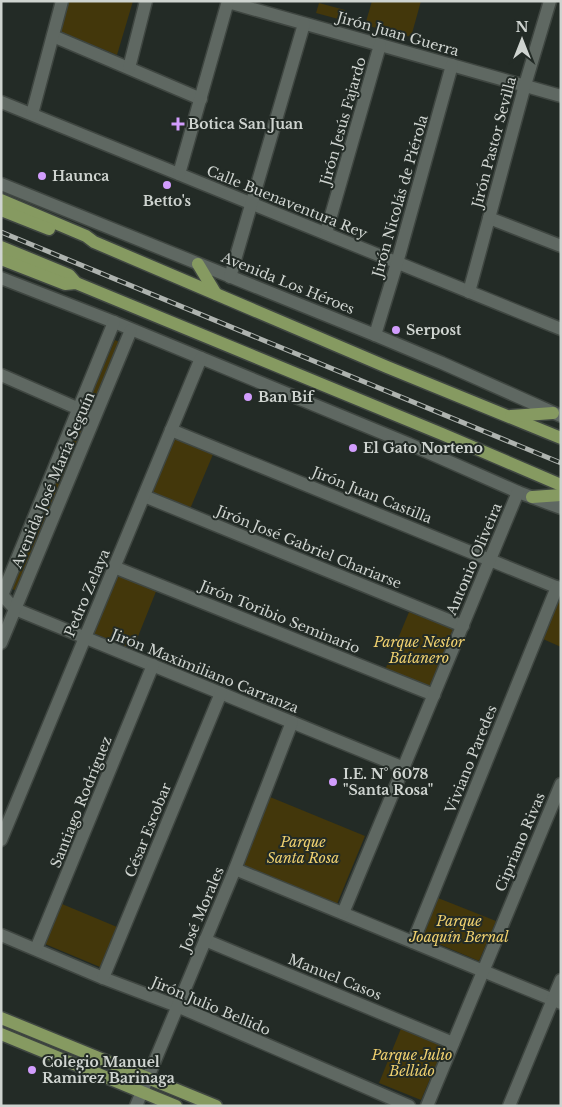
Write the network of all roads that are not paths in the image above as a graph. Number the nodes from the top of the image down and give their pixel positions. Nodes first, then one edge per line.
1 (62, 1) edge
2 (146, 1) edge
3 (550, 1) edge
4 (228, 2) edge
5 (304, 24) junction
6 (53, 36) junction
7 (380, 45) junction
8 (452, 65) junction
9 (129, 68) junction
10 (525, 85) junction
11 (561, 96) edge
12 (201, 98) junction
13 (1, 102) edge
14 (32, 114) junction
15 (179, 174) junction
16 (1, 184) edge
17 (1, 200) edge
18 (252, 204) junction
19 (1, 210) edge
20 (489, 218) junction
21 (326, 233) junction
22 (94, 242) junction
23 (561, 246) edge
24 (1, 247) edge
25 (1, 259) edge
26 (397, 263) junction
27 (198, 264) junction
28 (230, 277) junction
29 (1, 278) edge
30 (76, 283) junction
31 (470, 292) junction
32 (216, 294) junction
33 (114, 322) junction
34 (132, 330) junction
35 (561, 330) edge
36 (375, 334) junction
37 (201, 358) junction
38 (1, 375) edge
39 (78, 408) junction
40 (557, 414) edge
41 (96, 416) junction
42 (506, 416) junction
43 (171, 430) junction
44 (561, 438) edge
45 (561, 485) edge
46 (518, 492) junction
47 (561, 495) edge
48 (144, 496) junction
49 (532, 497) junction
50 (561, 508) edge
51 (490, 560) junction
52 (114, 567) junction
53 (559, 588) edge
54 (2, 595) edge
55 (15, 609) junction
56 (462, 626) junction
57 (85, 638) junction
58 (1, 643) edge
59 (153, 665) junction
60 (221, 693) junction
61 (434, 695) junction
62 (292, 722) junction
63 (404, 768) junction
64 (561, 784) edge
65 (1, 840) edge
66 (235, 869) junction
67 (343, 914) junction
68 (1, 935) edge
69 (205, 940) junction
70 (413, 942) junction
71 (36, 949) junction
72 (482, 971) junction
73 (103, 978) junction
74 (561, 980) edge
75 (557, 1002) edge
76 (177, 1006) junction
77 (1, 1018) edge
78 (1, 1034) edge
79 (453, 1043) junction
80 (148, 1078) junction
81 (141, 1091) junction
82 (136, 1106) edge
83 (176, 1106) edge
84 (216, 1106) edge
85 (409, 1106) edge
86 (427, 1106) edge
87 (509, 1106) edge

1 - 6 street
2 - 9 street
3 - 10 street, Jirón Pastor Sevilla
4 - 5 street, Jirón Juan Guerra
4 - 12 street
5 - 7 street, Jirón Juan Guerra
5 - 18 street
6 - 9 street
6 - 14 street
7 - 8 street, Jirón Juan Guerra
7 - 21 street, Jirón Jesús Fajardo
8 - 10 street, Jirón Juan Guerra
8 - 26 street, Jirón Nicolás de Piérola
9 - 12 street
10 - 11 street, Jirón Juan Guerra
10 - 20 street, Jirón Pastor Sevilla
12 - 15 street
13 - 14 street, Calle Buenaventura Rey
14 - 15 street, Calle Buenaventura Rey
15 - 18 street, Calle Buenaventura Rey
16 - 27 street, Avenida Los Héroes
17 - 22 main road
18 - 21 street, Calle Buenaventura Rey
18 - 28 street
19 - 22 main road
20 - 23 street
20 - 31 street, Jirón Pastor Sevilla
21 - 26 street, Calle Buenaventura Rey
22 - 32 main road
24 - 30 main road
25 - 30 main road
26 - 31 street, Calle Buenaventura Rey
26 - 36 street, Jirón Nicolás de Piérola
27 - 28 street, Avenida Los Héroes
27 - 32 main road
28 - 36 street, Avenida Los Héroes
29 - 33 street
30 - 45 main road
31 - 35 street, Calle Buenaventura Rey
32 - 42 main road
33 - 34 street
33 - 39 street, Avenida José María Seguín
34 - 37 street
34 - 41 street, Avenida José María Seguín
36 - 40 street, Avenida Los Héroes
37 - 43 street, Pedro Zelaya
37 - 46 street
38 - 39 street
39 - 41 street
39 - 54 street, Avenida José María Seguín
40 - 42 main road
41 - 55 street, Avenida José María Seguín
42 - 44 main road
43 - 48 street, Pedro Zelaya
43 - 51 street, Jirón Juan Castilla
46 - 49 street
46 - 51 street, Antonio Oliveira
47 - 49 main road
48 - 52 street, Pedro Zelaya
48 - 56 street, Jirón José Gabriel Chariarse
49 - 50 street
51 - 53 street, Jirón Juan Castilla
51 - 56 street, Antonio Oliveira
52 - 57 street, Pedro Zelaya
52 - 61 street, Jirón Toribio Seminario
53 - 70 street, Viviano Paredes
54 - 55 street, Jirón Maximiliano Carranza
55 - 57 street, Jirón Maximiliano Carranza
55 - 58 street, Avenida José María Seguín
56 - 61 street, Antonio Oliveira
57 - 59 street, Jirón Maximiliano Carranza
57 - 65 street, Pedro Zelaya
59 - 60 street, Jirón Maximiliano Carranza
59 - 71 street, Santiago Rodríguez
60 - 62 street, Jirón Maximiliano Carranza
60 - 73 street, César Escobar
61 - 63 street, Antonio Oliveira
62 - 63 street, Jirón Maximiliano Carranza
62 - 66 street, José Morales
63 - 67 street, Antonio Oliveira
64 - 72 street, Cipriano Rivas
66 - 67 street
66 - 69 street, José Morales
67 - 70 street
68 - 71 street, Jirón Julio Bellido
69 - 76 street, José Morales
69 - 79 street, Manuel Casos
70 - 72 street
71 - 73 street, Jirón Julio Bellido
72 - 75 street
72 - 79 street, Cipriano Rivas
73 - 76 street, Jirón Julio Bellido
74 - 75 street
75 - 87 street
76 - 80 street, José Morales
76 - 85 street, Jirón Julio Bellido
77 - 80 main road
78 - 81 main road
79 - 86 street, Cipriano Rivas
80 - 81 street, José Morales
80 - 84 main road
81 - 82 street, José Morales
81 - 83 main road

